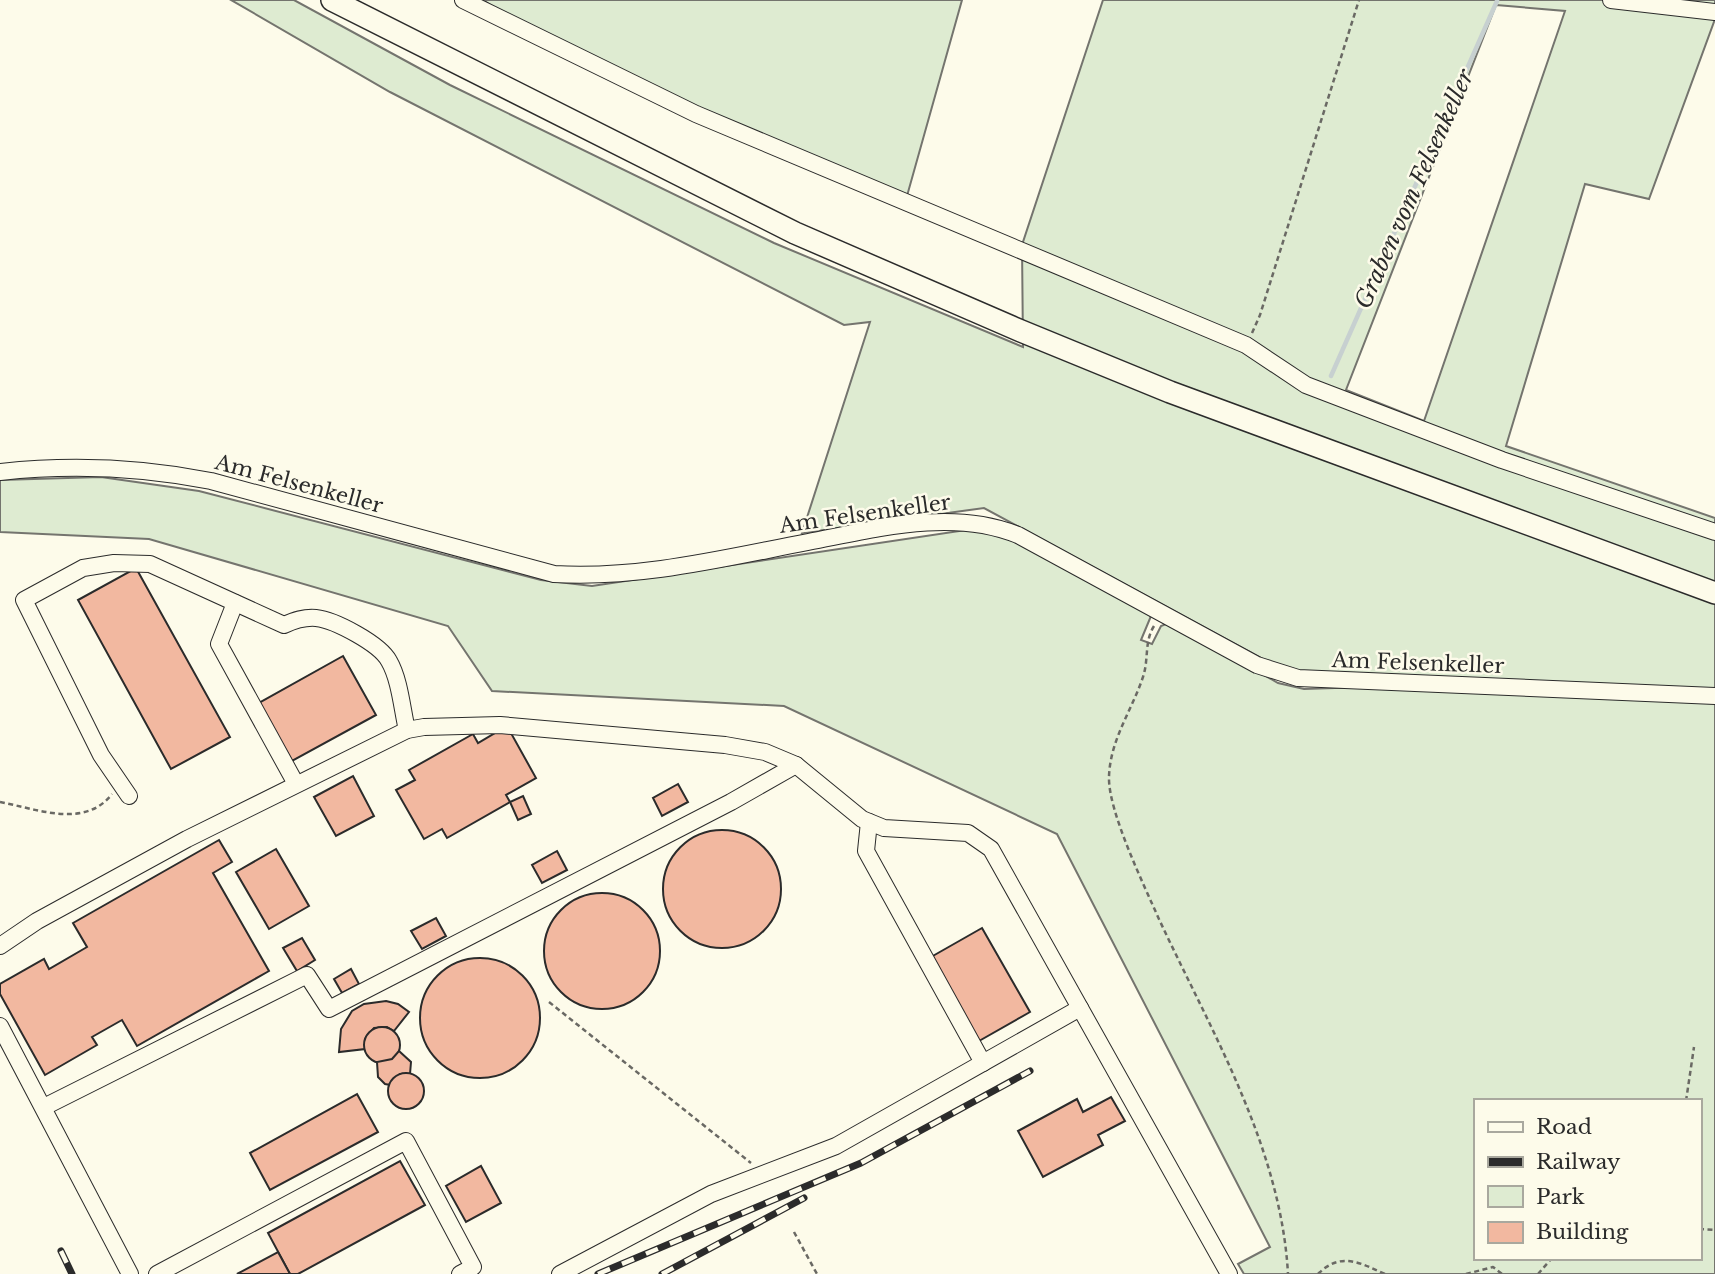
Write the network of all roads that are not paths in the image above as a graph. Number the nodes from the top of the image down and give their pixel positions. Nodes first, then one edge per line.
1 (332, 0) edge
2 (463, 0) edge
3 (1611, 0) edge
4 (1715, 12) edge
5 (0, 471) edge
6 (1715, 532) edge
7 (1715, 593) edge
8 (235, 603) junction
9 (1715, 696) edge
10 (407, 730) junction
11 (796, 765) junction
12 (296, 784) junction
13 (124, 789) road end
14 (869, 822) junction
15 (0, 946) edge
16 (1080, 1008) junction
17 (0, 1026) edge
18 (983, 1063) junction
19 (44, 1107) junction
20 (470, 1271) edge
21 (130, 1274) edge
22 (157, 1274) edge
23 (560, 1274) edge
24 (1229, 1274) edge

1 - 7 main road
2 - 6 street
3 - 4 street
5 - 9 street, Am Felsenkeller
8 - 10 street
8 - 12 street
8 - 13 street
10 - 11 street
10 - 12 street
11 - 14 street
11 - 19 street
12 - 15 street
14 - 16 street
14 - 18 street
16 - 18 street
16 - 24 street
17 - 19 street
18 - 23 street
19 - 21 street
20 - 22 street

